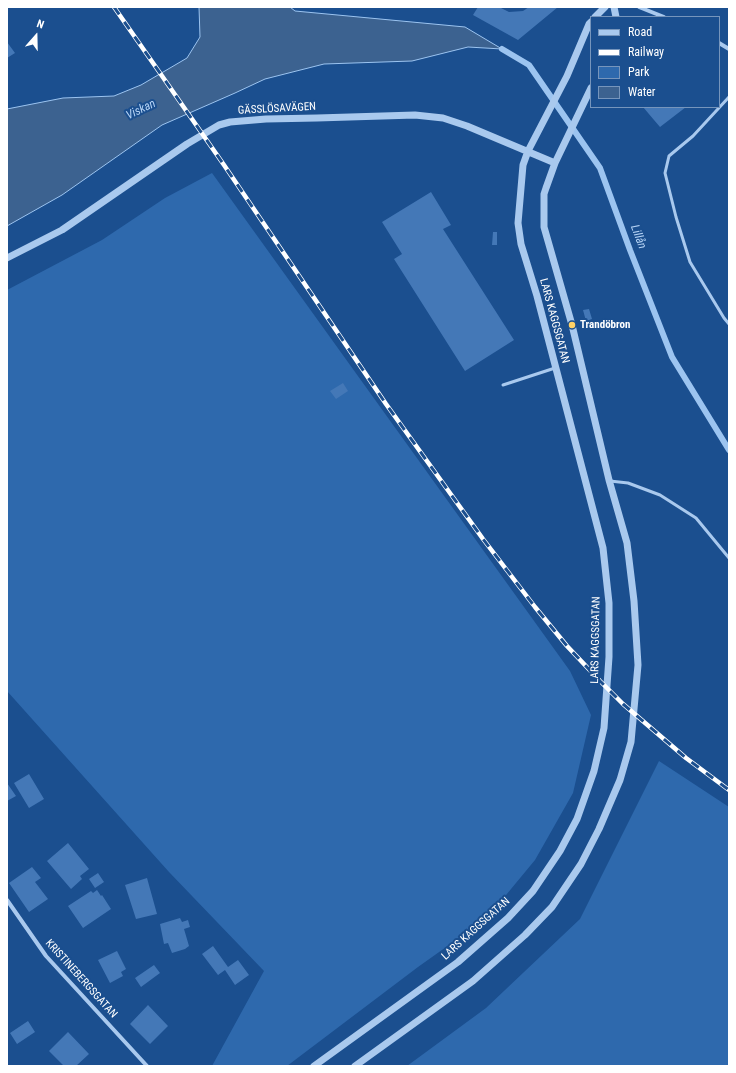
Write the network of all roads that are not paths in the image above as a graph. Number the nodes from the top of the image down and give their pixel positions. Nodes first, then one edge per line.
1 (605, 7) edge
2 (639, 7) edge
3 (596, 16) edge
4 (662, 16) edge
5 (590, 23) edge
6 (720, 44) edge
7 (729, 49) edge
8 (590, 90) edge
9 (728, 98) edge
10 (720, 107) edge
11 (719, 108) edge
12 (528, 151) junction
13 (555, 162) junction
14 (7, 258) edge
15 (729, 324) edge
16 (555, 368) junction
17 (503, 385) dead end
18 (609, 480) junction
19 (729, 558) edge
20 (7, 900) edge
21 (148, 1066) edge
22 (314, 1066) edge
23 (355, 1066) edge

1 - 3 street
2 - 4 street
5 - 12 street, LARS KAGGSGATAN
6 - 7 street
8 - 13 street, LARS KAGGSGATAN
9 - 10 lane
11 - 15 lane
12 - 13 street, GÄSSLÖSAVÄGEN
12 - 14 street, GÄSSLÖSAVÄGEN
12 - 16 street, LARS KAGGSGATAN
13 - 18 street, LARS KAGGSGATAN
16 - 17 lane
16 - 22 street, LARS KAGGSGATAN
18 - 19 lane
18 - 23 street, LARS KAGGSGATAN
20 - 21 street, KRISTINEBERGSGATAN

